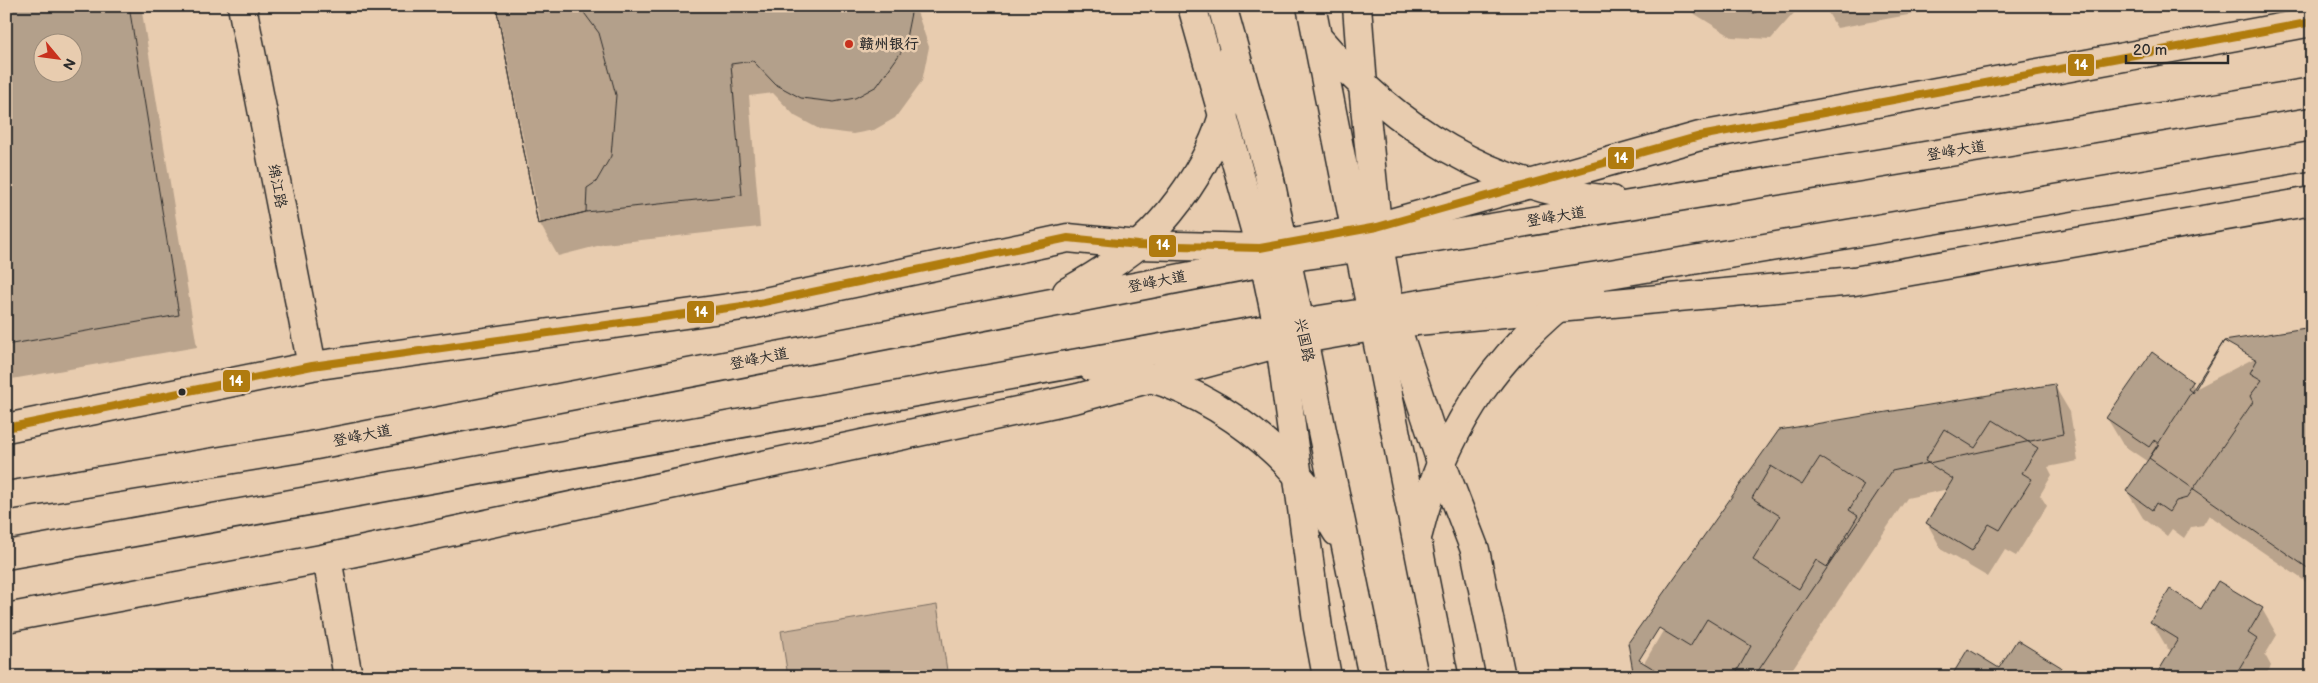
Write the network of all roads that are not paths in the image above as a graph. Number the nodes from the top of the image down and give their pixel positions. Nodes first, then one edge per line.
1 (242, 6) edge
2 (1192, 6) edge
3 (1311, 6) edge
4 (1357, 6) edge
5 (1223, 12) edge
6 (2312, 22) edge
7 (1317, 36) junction
8 (1363, 86) junction
9 (2312, 92) edge
10 (1223, 115) junction
11 (2312, 156) edge
12 (1534, 184) junction
13 (2312, 201) edge
14 (1642, 202) junction
15 (1368, 238) junction
16 (1138, 244) junction
17 (1272, 253) junction
18 (1598, 276) junction
19 (1028, 307) junction
20 (1555, 308) junction
21 (1382, 317) junction
22 (1290, 333) junction
23 (1062, 365) junction
24 (312, 366) junction
25 (1148, 378) junction
26 (6, 428) edge
27 (1441, 462) junction
28 (1298, 476) junction
29 (6, 496) edge
30 (1416, 540) junction
31 (1347, 551) junction
32 (6, 555) edge
33 (327, 558) junction
34 (6, 618) edge
35 (348, 677) edge
36 (1327, 677) edge
37 (1373, 677) edge
38 (1444, 677) edge
39 (1501, 677) edge

1 - 24 main road, 绵江路
2 - 10 main road
3 - 7 main road
4 - 8 main road
5 - 10 main road
5 - 17 main road, 兴国路
6 - 12 main road
7 - 8 main road
7 - 15 main road
8 - 12 main road
8 - 15 main road
9 - 14 main road, 登峰大道
10 - 16 main road
10 - 17 main road
11 - 18 main road
12 - 14 main road
12 - 15 main road
13 - 20 main road
14 - 15 main road, 登峰大道
15 - 17 main road, 登峰大道
15 - 21 main road
16 - 17 main road
16 - 19 main road
16 - 24 main road
17 - 19 main road, 登峰大道
17 - 22 main road, 兴国路
18 - 20 main road
18 - 21 main road
19 - 29 main road, 登峰大道
20 - 21 main road
20 - 27 main road
21 - 22 main road
21 - 27 main road
21 - 30 main road
22 - 23 main road
22 - 25 main road
22 - 28 main road
22 - 31 main road, 兴国路
23 - 25 main road
23 - 32 main road
24 - 26 main road
25 - 28 main road
25 - 33 main road
27 - 30 main road
27 - 39 main road
28 - 31 main road
28 - 36 main road
30 - 38 main road
31 - 37 main road, 兴国路
33 - 34 main road
33 - 35 main road

